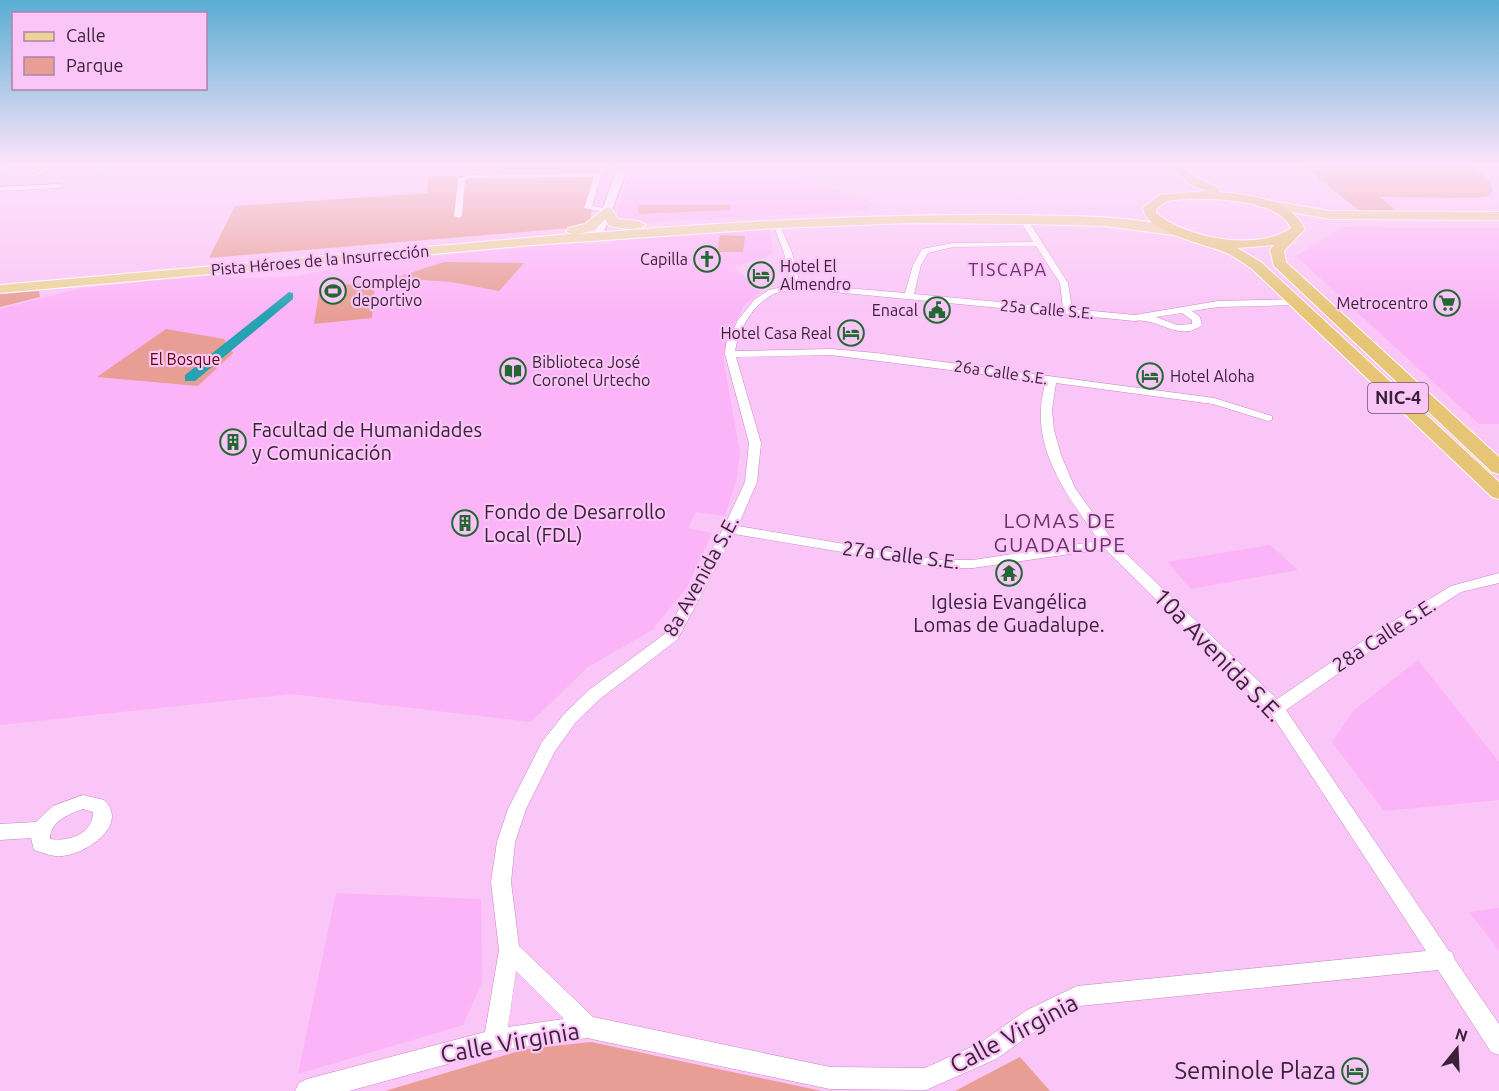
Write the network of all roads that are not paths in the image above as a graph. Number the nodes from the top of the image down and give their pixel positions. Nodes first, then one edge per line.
1 (605, 214) edge
2 (607, 214) edge
3 (609, 214) edge
4 (1098, 214) edge
5 (1151, 214) edge
6 (1285, 214) edge
7 (1323, 214) edge
8 (1499, 217) edge
9 (1023, 219) junction
10 (775, 223) junction
11 (664, 225) junction
12 (1180, 232) junction
13 (599, 233) junction
14 (1295, 233) junction
15 (546, 235) junction
16 (1196, 237) junction
17 (1040, 244) junction
18 (796, 286) junction
19 (0, 287) edge
20 (909, 296) junction
21 (1297, 302) junction
22 (1183, 309) junction
23 (1068, 311) junction
24 (1145, 316) junction
25 (730, 354) junction
26 (1051, 379) junction
27 (1268, 418) dead end
28 (1467, 463) junction
29 (1499, 468) edge
30 (1499, 484) edge
31 (1499, 494) edge
32 (730, 529) junction
33 (1108, 544) junction
34 (1499, 578) edge
35 (1276, 708) junction
36 (41, 830) dead end
37 (0, 832) edge
38 (509, 950) junction
39 (1445, 959) junction
40 (587, 1027) junction
41 (495, 1041) junction
42 (1499, 1044) edge
43 (307, 1091) edge

1 - 15 main road
2 - 13 street
3 - 11 main road
4 - 11 main road, Pista Héroes de la Insurrección
5 - 12 highway, NIC-4
6 - 14 highway
7 - 8 main road
8 - 14 main road
9 - 10 main road, Pista Héroes de la Insurrección
9 - 12 main road, Pista Héroes de la Insurrección
9 - 17 street
10 - 13 main road, Pista Héroes de la Insurrección
10 - 18 street
11 - 13 main road, Pista Héroes de la Insurrección
12 - 16 highway, NIC-4
13 - 15 main road, Pista Héroes de la Insurrección
13 - 19 main road, Pista Héroes de la Insurrección
14 - 16 highway, NIC-4
14 - 29 highway, NIC-4
15 - 19 main road, Pista Héroes de la Insurrección
16 - 21 highway, NIC-4
17 - 20 street
17 - 23 street
18 - 20 street, 25a Calle S.E.
18 - 25 street
20 - 23 street, 25a Calle S.E.
21 - 22 street, 25a Calle S.E.
21 - 28 highway, NIC-4
22 - 24 street, 25a Calle S.E.
22 - 24 street
23 - 24 street, 25a Calle S.E.
25 - 26 street, 26a Calle S.E.
25 - 32 street, 8a Avenida S.E.
26 - 27 street, 26a Calle S.E.
26 - 33 street, 10a Avenida S.E.
28 - 30 highway
28 - 31 highway, NIC-4
32 - 33 street, 27a Calle S.E.
32 - 38 street, 8a Avenida S.E.
33 - 35 street, 10a Avenida S.E.
34 - 35 street, 28a Calle S.E.
35 - 39 street, 10a Avenida S.E.
36 - 37 street
38 - 40 street
38 - 41 street, 8a Avenida S.E.
39 - 40 street, Calle Virginia
39 - 42 street, 10a Avenida S.E.
40 - 41 street, Calle Virginia
41 - 43 street, Calle Virginia

